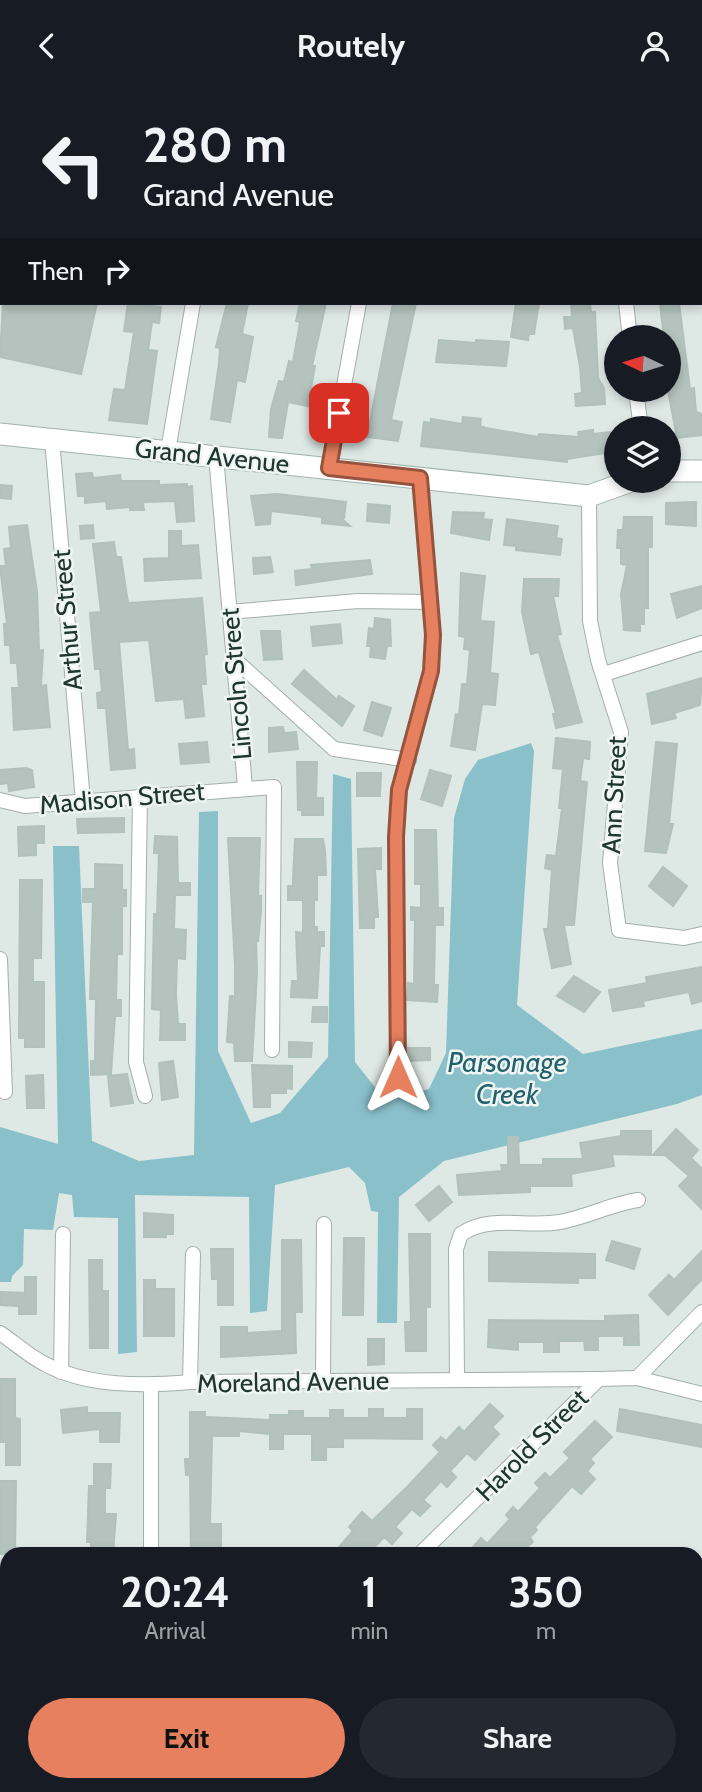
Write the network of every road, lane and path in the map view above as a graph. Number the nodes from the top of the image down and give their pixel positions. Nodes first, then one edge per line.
1 (193, 305) edge
2 (359, 305) edge
3 (626, 305) edge
4 (629, 325) edge
5 (0, 434) edge
6 (52, 439) junction
7 (168, 451) junction
8 (216, 456) junction
9 (329, 468) junction
10 (681, 471) edge
11 (702, 471) edge
12 (420, 478) junction
13 (604, 491) edge
14 (589, 496) junction
15 (430, 602) junction
16 (229, 612) junction
17 (702, 643) edge
18 (233, 658) junction
19 (604, 674) junction
20 (409, 760) junction
21 (245, 787) junction
22 (140, 796) junction
23 (0, 800) edge
24 (83, 801) junction
25 (702, 934) edge
26 (0, 959) edge
27 (272, 1051) dead end
28 (398, 1077) dead end
29 (5, 1092) dead end
30 (145, 1096) dead end
31 (638, 1200) dead end
32 (324, 1224) dead end
33 (63, 1234) dead end
34 (193, 1254) dead end
35 (702, 1312) edge
36 (0, 1333) edge
37 (61, 1371) junction
38 (637, 1378) junction
39 (599, 1379) junction
40 (457, 1380) junction
41 (323, 1381) junction
42 (190, 1382) junction
43 (151, 1386) junction
44 (702, 1394) edge
45 (151, 1547) edge
46 (427, 1547) edge

1 - 7 street
2 - 9 street
3 - 4 street
5 - 6 street, Grand Avenue
6 - 7 street, Grand Avenue
6 - 24 street, Arthur Street
7 - 8 street, Grand Avenue
8 - 9 street, Grand Avenue
8 - 16 street, Lincoln Street
9 - 12 street, Grand Avenue
10 - 11 street
12 - 14 street, Grand Avenue
12 - 15 street
13 - 14 street, Grand Avenue
14 - 19 street, Ann Street
15 - 16 street
15 - 20 street
16 - 18 street, Lincoln Street
17 - 19 street
18 - 20 street
18 - 21 street, Lincoln Street
19 - 25 street, Ann Street
20 - 28 street
21 - 22 street, Madison Street
21 - 27 street, Lincoln Street
22 - 24 street, Madison Street
22 - 30 street
23 - 24 street, Madison Street
26 - 29 street
31 - 40 street
32 - 41 street
33 - 37 street
34 - 42 street
35 - 38 street
36 - 37 street, Moreland Avenue
37 - 43 street, Moreland Avenue
38 - 39 street, Harold Street
38 - 44 street, Harold Street
39 - 40 street, Moreland Avenue
39 - 46 street, Harold Street
40 - 41 street, Moreland Avenue
41 - 42 street, Moreland Avenue
42 - 43 street, Moreland Avenue
43 - 45 street

